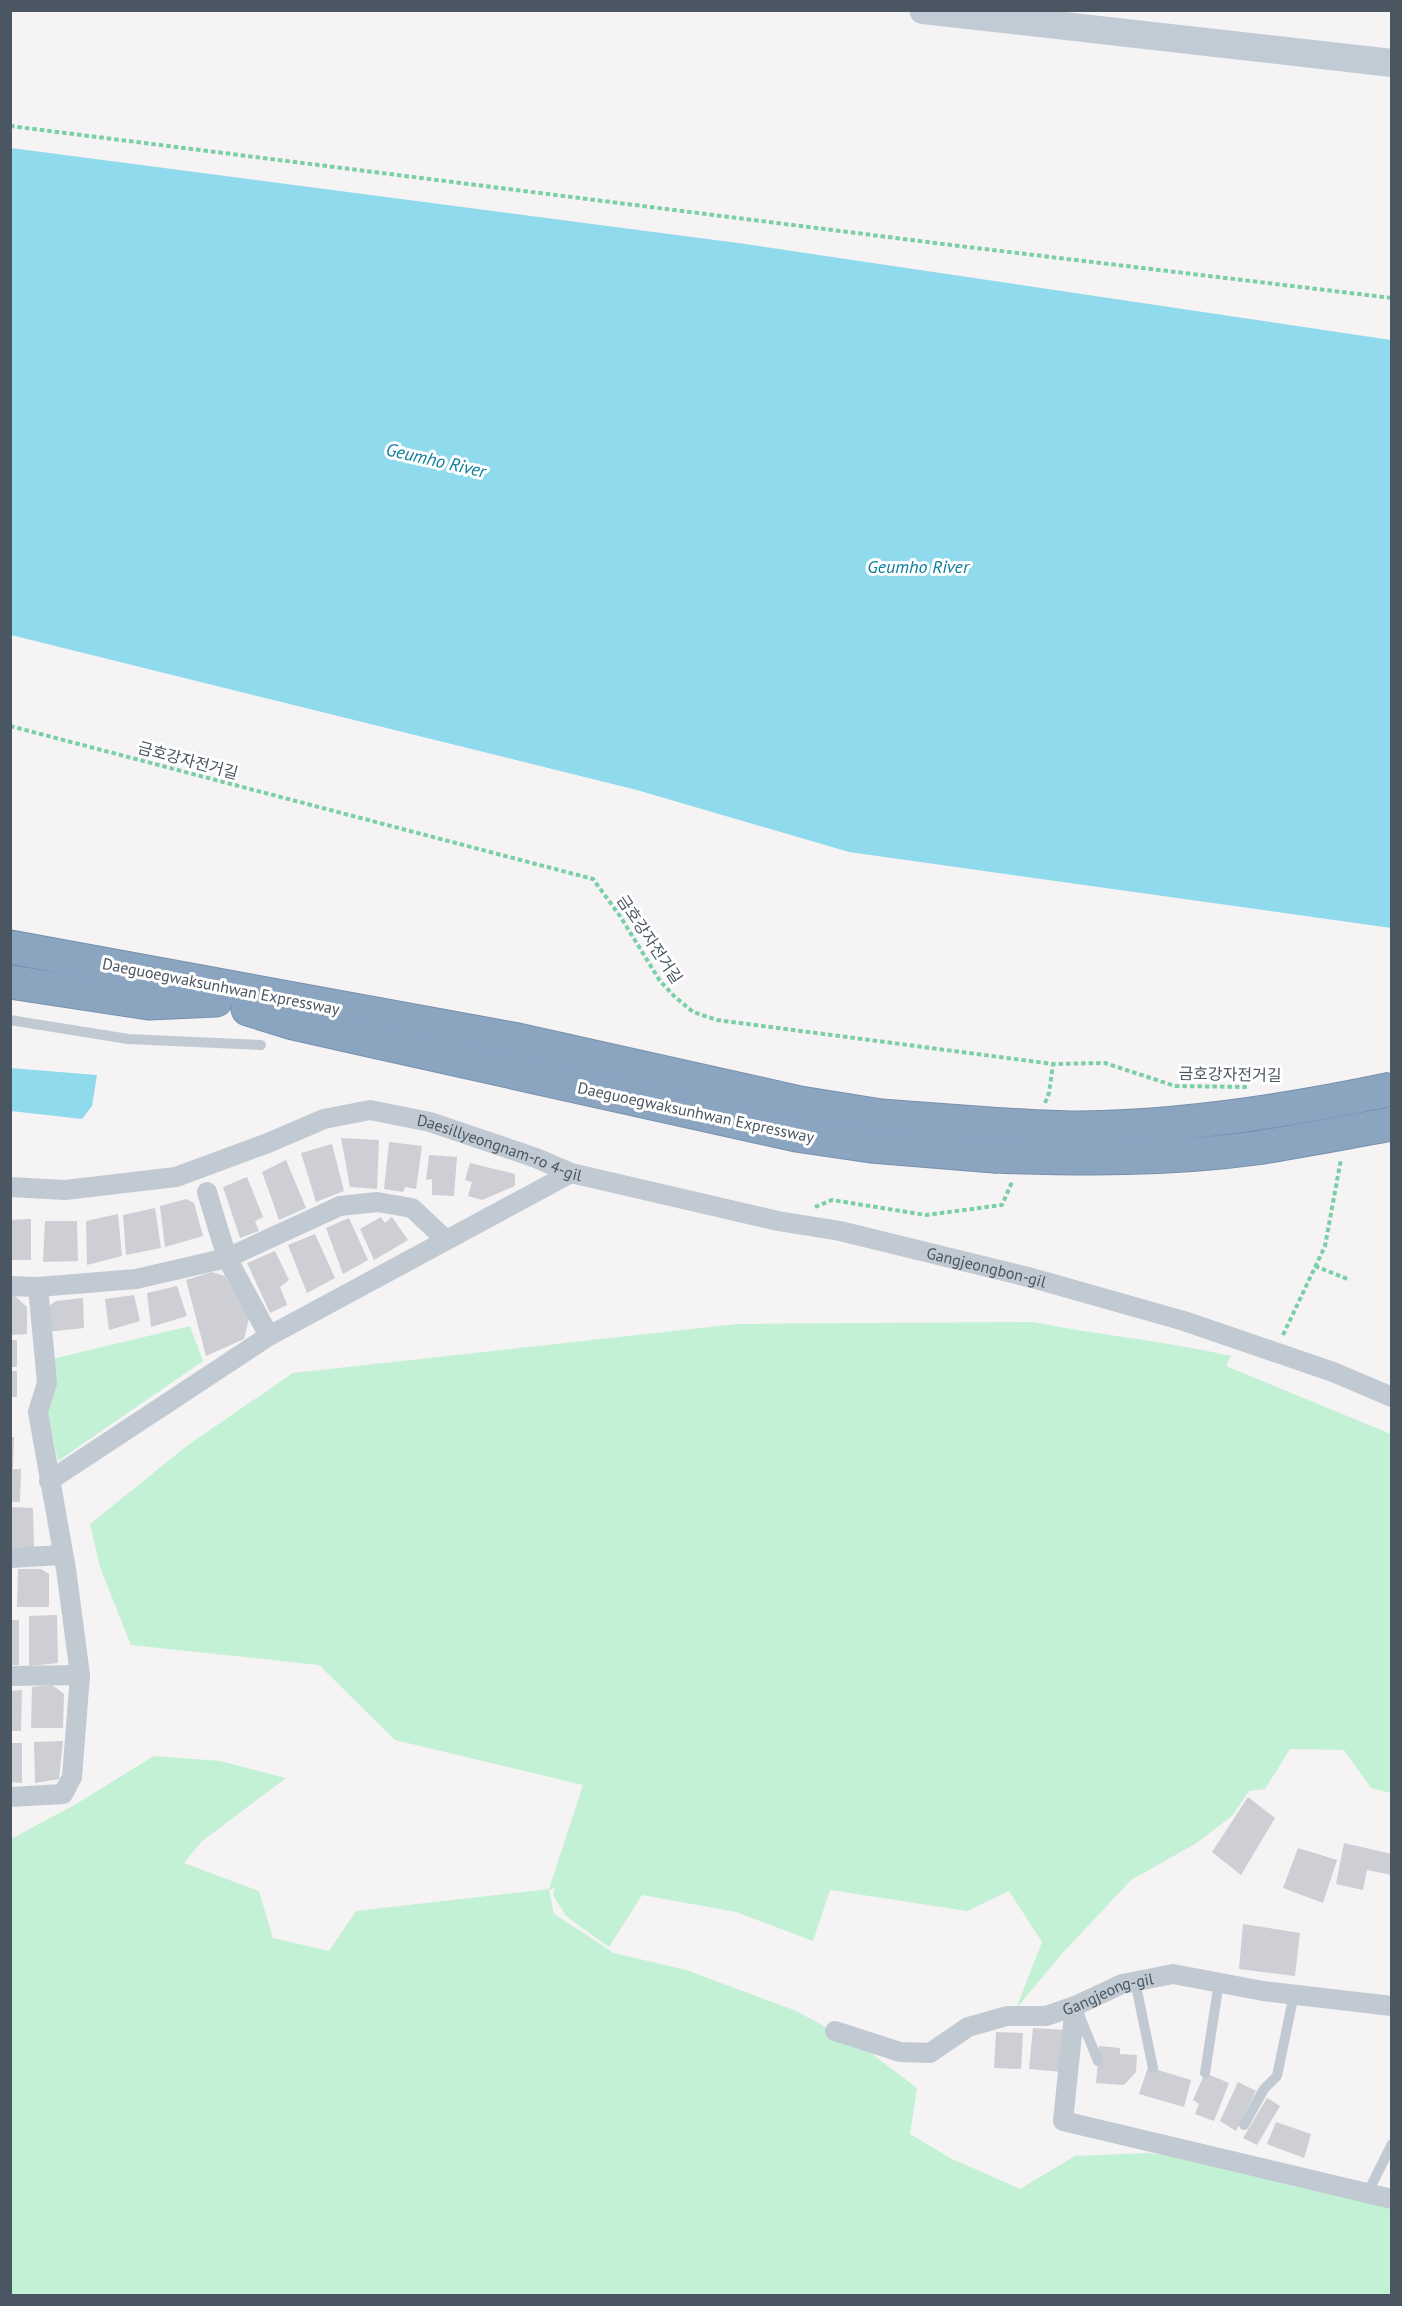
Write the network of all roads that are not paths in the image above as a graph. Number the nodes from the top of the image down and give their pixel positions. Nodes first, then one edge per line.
1 (923, 10) edge
2 (1392, 63) edge
3 (10, 924) edge
4 (10, 947) edge
5 (10, 966) edge
6 (10, 982) edge
7 (249, 989) junction
8 (216, 1000) junction
9 (297, 1012) junction
10 (10, 1020) edge
11 (261, 1045) dead end
12 (1392, 1089) edge
13 (1392, 1124) edge
14 (998, 1140) junction
15 (571, 1173) junction
16 (203, 1180) junction
17 (10, 1187) edge
18 (446, 1239) junction
19 (227, 1258) junction
20 (10, 1286) edge
21 (38, 1287) junction
22 (269, 1336) junction
23 (1392, 1397) edge
24 (49, 1481) junction
25 (63, 1555) junction
26 (10, 1558) edge
27 (81, 1675) junction
28 (10, 1676) edge
29 (10, 1797) edge
30 (1135, 1981) junction
31 (1219, 1982) junction
32 (1294, 1994) junction
33 (1076, 2006) junction
34 (1392, 2006) edge
35 (834, 2031) dead end
36 (1098, 2061) dead end
37 (1153, 2068) dead end
38 (1205, 2073) dead end
39 (1244, 2125) dead end
40 (1392, 2144) edge
41 (1367, 2193) junction
42 (1392, 2199) edge

1 - 2 main road
3 - 7 highway
4 - 7 highway, Daeguoegwaksunhwan Expressway
5 - 8 highway, Daeguoegwaksunhwan Expressway
6 - 8 highway
7 - 9 highway, Daeguoegwaksunhwan Expressway
8 - 9 highway, Daeguoegwaksunhwan Expressway
9 - 14 highway, Daeguoegwaksunhwan Expressway
9 - 14 highway, Daeguoegwaksunhwan Expressway
10 - 11 lane
12 - 14 highway, Daeguoegwaksunhwan Expressway, bridge
13 - 14 highway, Daeguoegwaksunhwan Expressway, bridge
15 - 16 street, Daesillyeongnam-ro 4-gil
15 - 18 street, Daesillyeongnam-ro 4-gil
15 - 23 street, Gangjeongbon-gil
16 - 17 street, Daesillyeongnam-ro 4-gil
16 - 19 street
18 - 19 street
18 - 22 street, Daesillyeongnam-ro 4-gil
19 - 21 street
19 - 22 street
20 - 21 street
21 - 24 street
22 - 24 street, Daesillyeongnam-ro 4-gil
24 - 25 street
25 - 26 street
25 - 27 street
27 - 28 street
27 - 29 street
30 - 31 street, Gangjeong-gil
30 - 33 street, Gangjeong-gil
30 - 37 lane
31 - 32 street, Gangjeong-gil
31 - 38 lane
32 - 34 street, Gangjeong-gil
32 - 39 lane
33 - 35 street, Gangjeong-gil
33 - 36 lane
33 - 41 street
40 - 41 lane
41 - 42 street

